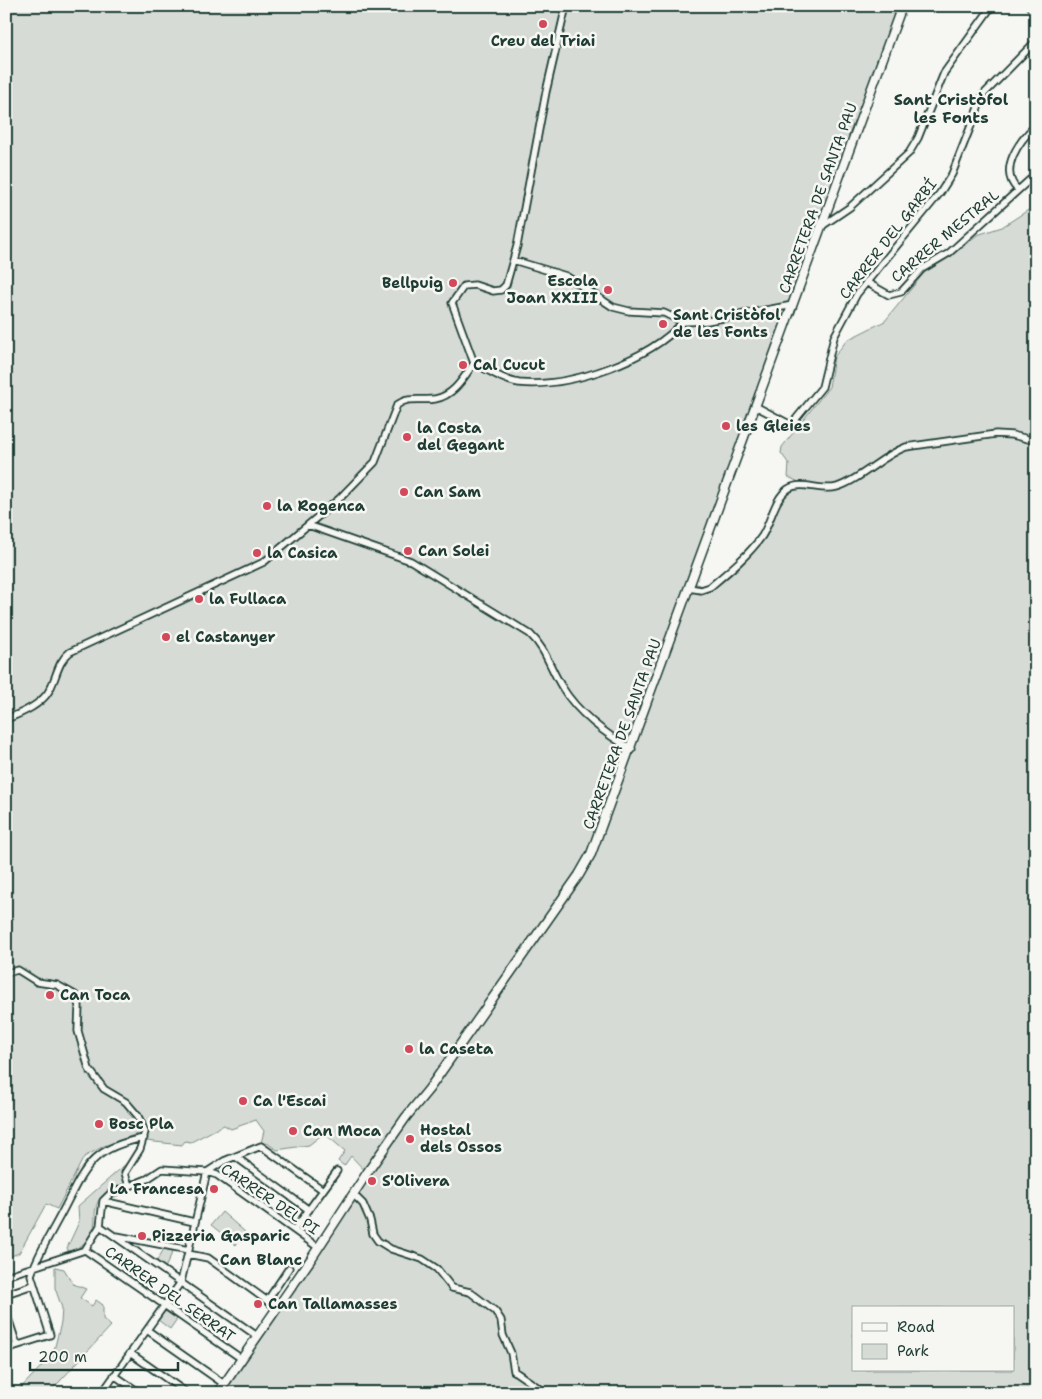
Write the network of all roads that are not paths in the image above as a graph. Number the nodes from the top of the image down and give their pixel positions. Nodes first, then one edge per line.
1 (566, 6) edge
2 (902, 6) edge
3 (992, 6) edge
4 (1029, 6) edge
5 (1036, 12) edge
6 (1036, 41) edge
7 (1036, 125) edge
8 (1036, 174) edge
9 (1018, 190) junction
10 (822, 226) junction
11 (513, 260) junction
12 (866, 282) junction
13 (794, 306) junction
14 (683, 322) junction
15 (474, 363) junction
16 (757, 406) junction
17 (1036, 441) edge
18 (308, 525) junction
19 (690, 588) junction
20 (6, 719) edge
21 (632, 749) junction
22 (6, 973) edge
23 (144, 1138) junction
24 (236, 1157) junction
25 (337, 1171) dead end
26 (207, 1172) junction
27 (129, 1186) junction
28 (323, 1190) junction
29 (353, 1194) junction
30 (103, 1201) junction
31 (309, 1210) junction
32 (194, 1222) junction
33 (100, 1226) junction
34 (294, 1230) junction
35 (114, 1235) junction
36 (319, 1248) junction
37 (85, 1250) junction
38 (188, 1252) junction
39 (34, 1267) junction
40 (289, 1268) dead end
41 (6, 1276) edge
42 (181, 1282) junction
43 (33, 1286) junction
44 (6, 1294) edge
45 (267, 1301) junction
46 (165, 1305) junction
47 (277, 1308) junction
48 (6, 1312) edge
49 (147, 1330) junction
50 (257, 1336) junction
51 (17, 1345) junction
52 (6, 1349) edge
53 (130, 1353) junction
54 (242, 1358) junction
55 (114, 1375) junction
56 (224, 1384) junction
57 (102, 1393) edge
58 (140, 1393) edge
59 (187, 1393) edge
60 (218, 1393) edge
61 (546, 1393) edge

1 - 11 street
2 - 10 main road, CARRETERA DE SANTA PAU
3 - 10 street
4 - 5 street
6 - 12 street, CARRER DEL GARBÍ
7 - 9 street
8 - 9 street, CARRER MESTRAL
9 - 12 street, CARRER MESTRAL
10 - 13 main road, CARRETERA DE SANTA PAU
11 - 14 street
11 - 15 street
12 - 16 street, CARRER DEL GARBÍ
13 - 14 street
13 - 16 main road, CARRETERA DE SANTA PAU
14 - 15 street
15 - 18 street
16 - 19 main road, CARRETERA DE SANTA PAU
17 - 19 street
18 - 20 street
18 - 21 street
19 - 21 main road, CARRETERA DE SANTA PAU
21 - 29 main road, CARRETERA DE SANTA PAU
22 - 23 street
23 - 27 street
23 - 39 street
24 - 26 street
24 - 28 street
24 - 31 street
25 - 28 street
26 - 27 street
26 - 32 street
26 - 34 street, CARRER DEL PI
27 - 30 street
28 - 31 street
29 - 36 main road, CARRETERA DE SANTA PAU
29 - 61 street
30 - 32 street
30 - 33 street
31 - 34 street
32 - 38 street
33 - 35 street
33 - 37 street
34 - 36 street, CARRER DEL PI
35 - 38 street
35 - 42 street
36 - 47 main road, CARRETERA DE SANTA PAU
37 - 39 street
37 - 46 street, CARRER DEL SERRAT
38 - 42 street
38 - 45 street
39 - 41 street
39 - 43 street
40 - 45 street
42 - 46 street
42 - 50 street
43 - 44 street
43 - 51 street
45 - 47 street
46 - 49 street
46 - 54 street, CARRER DEL SERRAT
47 - 50 main road, CARRETERA DE SANTA PAU
48 - 51 street
49 - 53 street
49 - 56 street
50 - 54 main road, CARRETERA DE SANTA PAU
51 - 52 street
53 - 55 street
53 - 59 street
54 - 56 main road, CARRETERA DE SANTA PAU
55 - 57 street
55 - 58 street
56 - 60 main road, CARRETERA DE SANTA PAU

